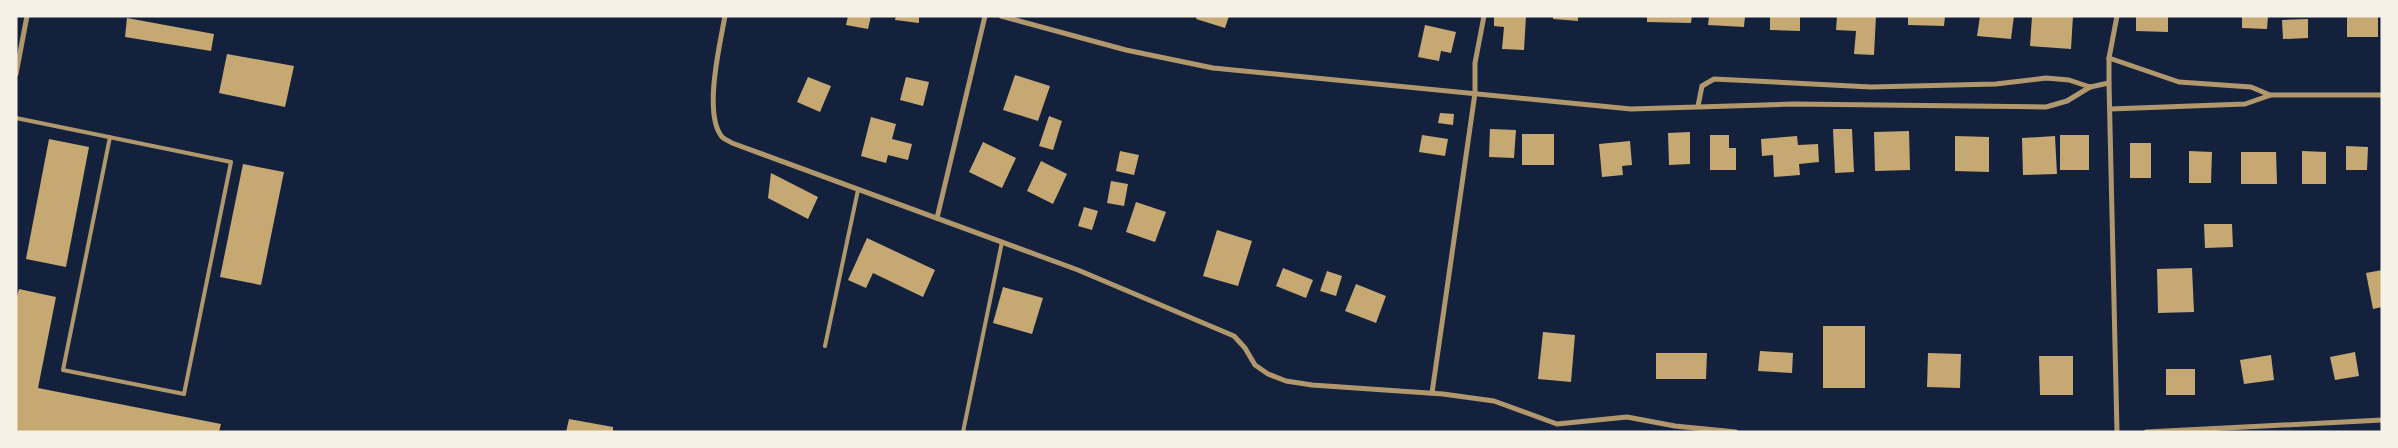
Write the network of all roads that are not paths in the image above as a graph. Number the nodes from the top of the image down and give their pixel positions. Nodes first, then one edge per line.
1 (27, 16) edge
2 (725, 16) edge
3 (985, 16) edge
4 (1001, 16) edge
5 (1484, 16) edge
6 (2117, 16) edge
7 (2110, 58) junction
8 (16, 74) edge
9 (2109, 83) junction
10 (2090, 87) junction
11 (1475, 93) junction
12 (2271, 95) junction
13 (2382, 95) edge
14 (1698, 106) junction
15 (2110, 109) junction
16 (16, 118) edge
17 (110, 137) junction
18 (858, 190) junction
19 (937, 218) junction
20 (1002, 242) junction
21 (825, 346) dead end
22 (1432, 393) junction
23 (2382, 420) edge
24 (963, 432) edge
25 (1736, 432) edge
26 (2117, 432) edge
27 (2146, 432) edge

1 - 8 street
2 - 18 street
3 - 19 street
4 - 11 street
5 - 11 street
6 - 7 street
7 - 9 street
7 - 12 street
9 - 10 street
9 - 15 street
10 - 14 street
10 - 14 street
11 - 14 street
11 - 22 street
12 - 13 street
12 - 15 street
15 - 26 street
16 - 17 lane
17 - 17 lane
18 - 19 street
18 - 21 lane
19 - 20 street
20 - 22 street
20 - 24 lane
22 - 25 street
23 - 27 street

